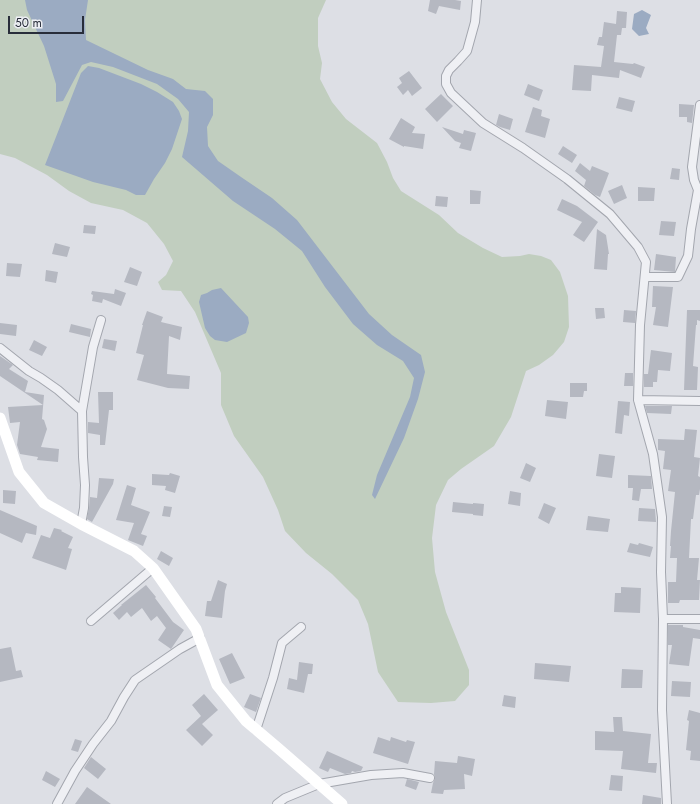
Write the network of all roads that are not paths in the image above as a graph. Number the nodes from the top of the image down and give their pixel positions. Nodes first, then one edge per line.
1 (477, 0) edge
2 (700, 105) edge
3 (645, 277) junction
4 (101, 320) dead end
5 (0, 348) edge
6 (638, 400) junction
7 (700, 401) edge
8 (82, 411) junction
9 (0, 418) edge
10 (81, 524) junction
11 (153, 568) junction
12 (664, 619) junction
13 (700, 619) edge
14 (91, 621) dead end
15 (301, 626) dead end
16 (200, 638) junction
17 (256, 730) junction
18 (430, 778) dead end
19 (319, 784) junction
20 (57, 804) edge
21 (277, 804) edge
22 (342, 804) edge
23 (667, 804) edge

1 - 3 street
2 - 3 street
3 - 6 street
4 - 8 street
5 - 8 street
6 - 7 street
6 - 12 street
8 - 10 street
9 - 10 main road
10 - 11 main road
11 - 14 street
11 - 16 main road
12 - 13 street
12 - 23 street
15 - 17 street
16 - 17 main road
16 - 20 street
17 - 19 main road
18 - 19 street
19 - 21 street
19 - 22 main road

